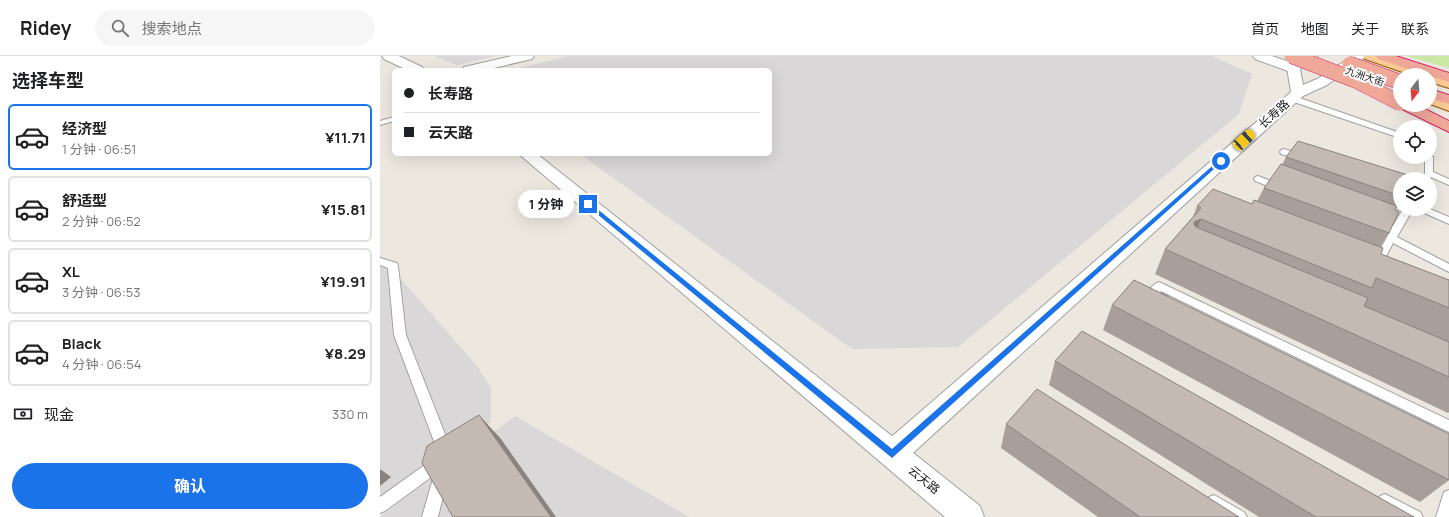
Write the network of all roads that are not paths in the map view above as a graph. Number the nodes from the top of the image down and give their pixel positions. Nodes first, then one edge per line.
1 (389, 56) edge
2 (528, 56) edge
3 (1260, 56) edge
4 (1326, 56) edge
5 (1356, 56) edge
6 (1361, 56) edge
7 (1370, 56) edge
8 (1383, 56) edge
9 (1400, 56) edge
10 (1302, 58) edge
11 (413, 68) edge
12 (477, 68) edge
13 (1342, 68) junction
14 (1404, 68) edge
15 (1393, 69) edge
16 (1449, 70) edge
17 (1449, 78) edge
18 (1393, 80) edge
19 (1437, 80) edge
20 (1437, 84) edge
21 (1449, 84) edge
22 (1393, 86) edge
23 (1449, 88) edge
24 (1393, 91) edge
25 (1294, 96) junction
26 (1437, 96) edge
27 (1393, 99) edge
28 (1449, 100) edge
29 (1437, 102) edge
30 (1449, 106) edge
31 (1437, 108) edge
32 (1420, 112) edge
33 (1449, 112) edge
34 (392, 120) edge
35 (380, 123) edge
36 (1449, 126) edge
37 (1393, 133) edge
38 (1284, 152) dead end
39 (529, 156) edge
40 (1313, 161) edge
41 (1258, 179) dead end
42 (1437, 179) edge
43 (1449, 182) edge
44 (1287, 190) edge
45 (1404, 216) edge
46 (1437, 216) edge
47 (1366, 219) edge
48 (1449, 222) edge
49 (1393, 234) junction
50 (380, 261) edge
51 (1449, 268) edge
52 (1385, 273) edge
53 (1449, 426) edge
54 (1449, 439) edge
55 (892, 454) junction
56 (447, 457) junction
57 (1373, 494) edge
58 (1449, 497) edge
59 (380, 506) edge
60 (430, 517) edge
61 (969, 517) edge
62 (1218, 517) edge
63 (1239, 517) edge
64 (1415, 517) edge
65 (1444, 517) edge

1 - 11 street
2 - 12 street
3 - 10 street
4 - 18 highway, bridge
5 - 15 highway
6 - 13 street, 长寿路
7 - 14 main road, 九洲大街
8 - 17 highway
9 - 16 highway
10 - 13 main road, 九洲大街
10 - 24 highway, bridge
10 - 25 street, 长寿路
10 - 27 highway, bridge
13 - 22 main road, 九洲大街
13 - 25 street, 长寿路
19 - 21 main road
20 - 23 highway
25 - 37 lane
25 - 55 street, 长寿路
26 - 28 highway
29 - 30 main road
31 - 33 highway
32 - 36 highway
34 - 35 lane
38 - 40 lane
39 - 55 street, 云天路
41 - 44 lane
42 - 43 lane
45 - 49 lane
46 - 48 lane
47 - 49 lane
49 - 51 lane
49 - 52 lane
50 - 56 lane
53 - 54 lane
55 - 61 street, 云天路
56 - 59 lane
56 - 60 lane
57 - 64 lane
58 - 65 lane
62 - 63 lane

